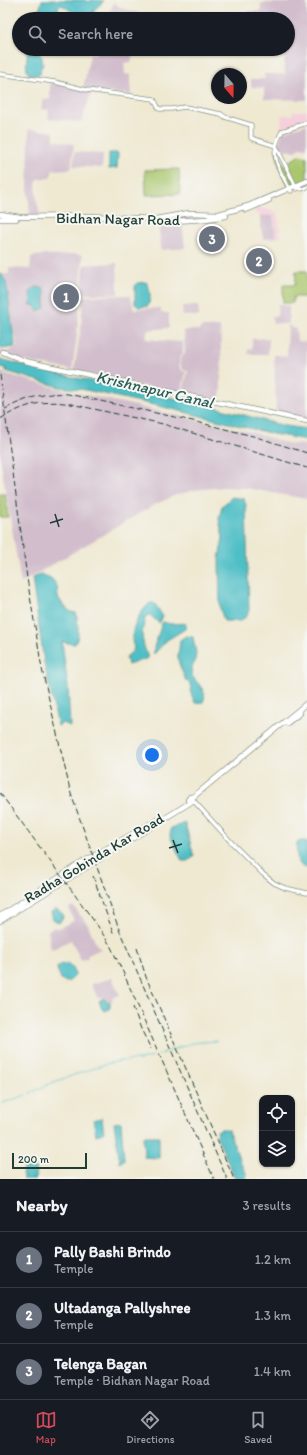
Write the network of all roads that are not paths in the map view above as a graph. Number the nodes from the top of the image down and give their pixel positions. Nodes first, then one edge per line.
1 (0, 74) edge
2 (307, 123) edge
3 (276, 146) junction
4 (307, 181) edge
5 (307, 186) edge
6 (297, 187) junction
7 (290, 190) junction
8 (0, 214) edge
9 (20, 218) junction
10 (0, 219) edge
11 (3, 352) dead end
12 (307, 421) edge
13 (307, 703) edge
14 (307, 707) edge
15 (191, 800) junction
16 (307, 893) edge
17 (29, 899) junction
18 (0, 916) edge
19 (0, 920) edge

1 - 3 street
2 - 3 street
3 - 6 street
3 - 7 street
4 - 6 main road, Bidhan Nagar Road
5 - 6 main road, Bidhan Nagar Road
6 - 7 main road, Bidhan Nagar Road
7 - 9 main road, Bidhan Nagar Road
8 - 9 main road
9 - 10 main road
11 - 12 main road
13 - 15 main road, Radha Gobinda Kar Road
14 - 15 main road
15 - 16 street
15 - 17 main road
15 - 17 main road, Radha Gobinda Kar Road
17 - 18 main road, Radha Gobinda Kar Road
17 - 19 main road

